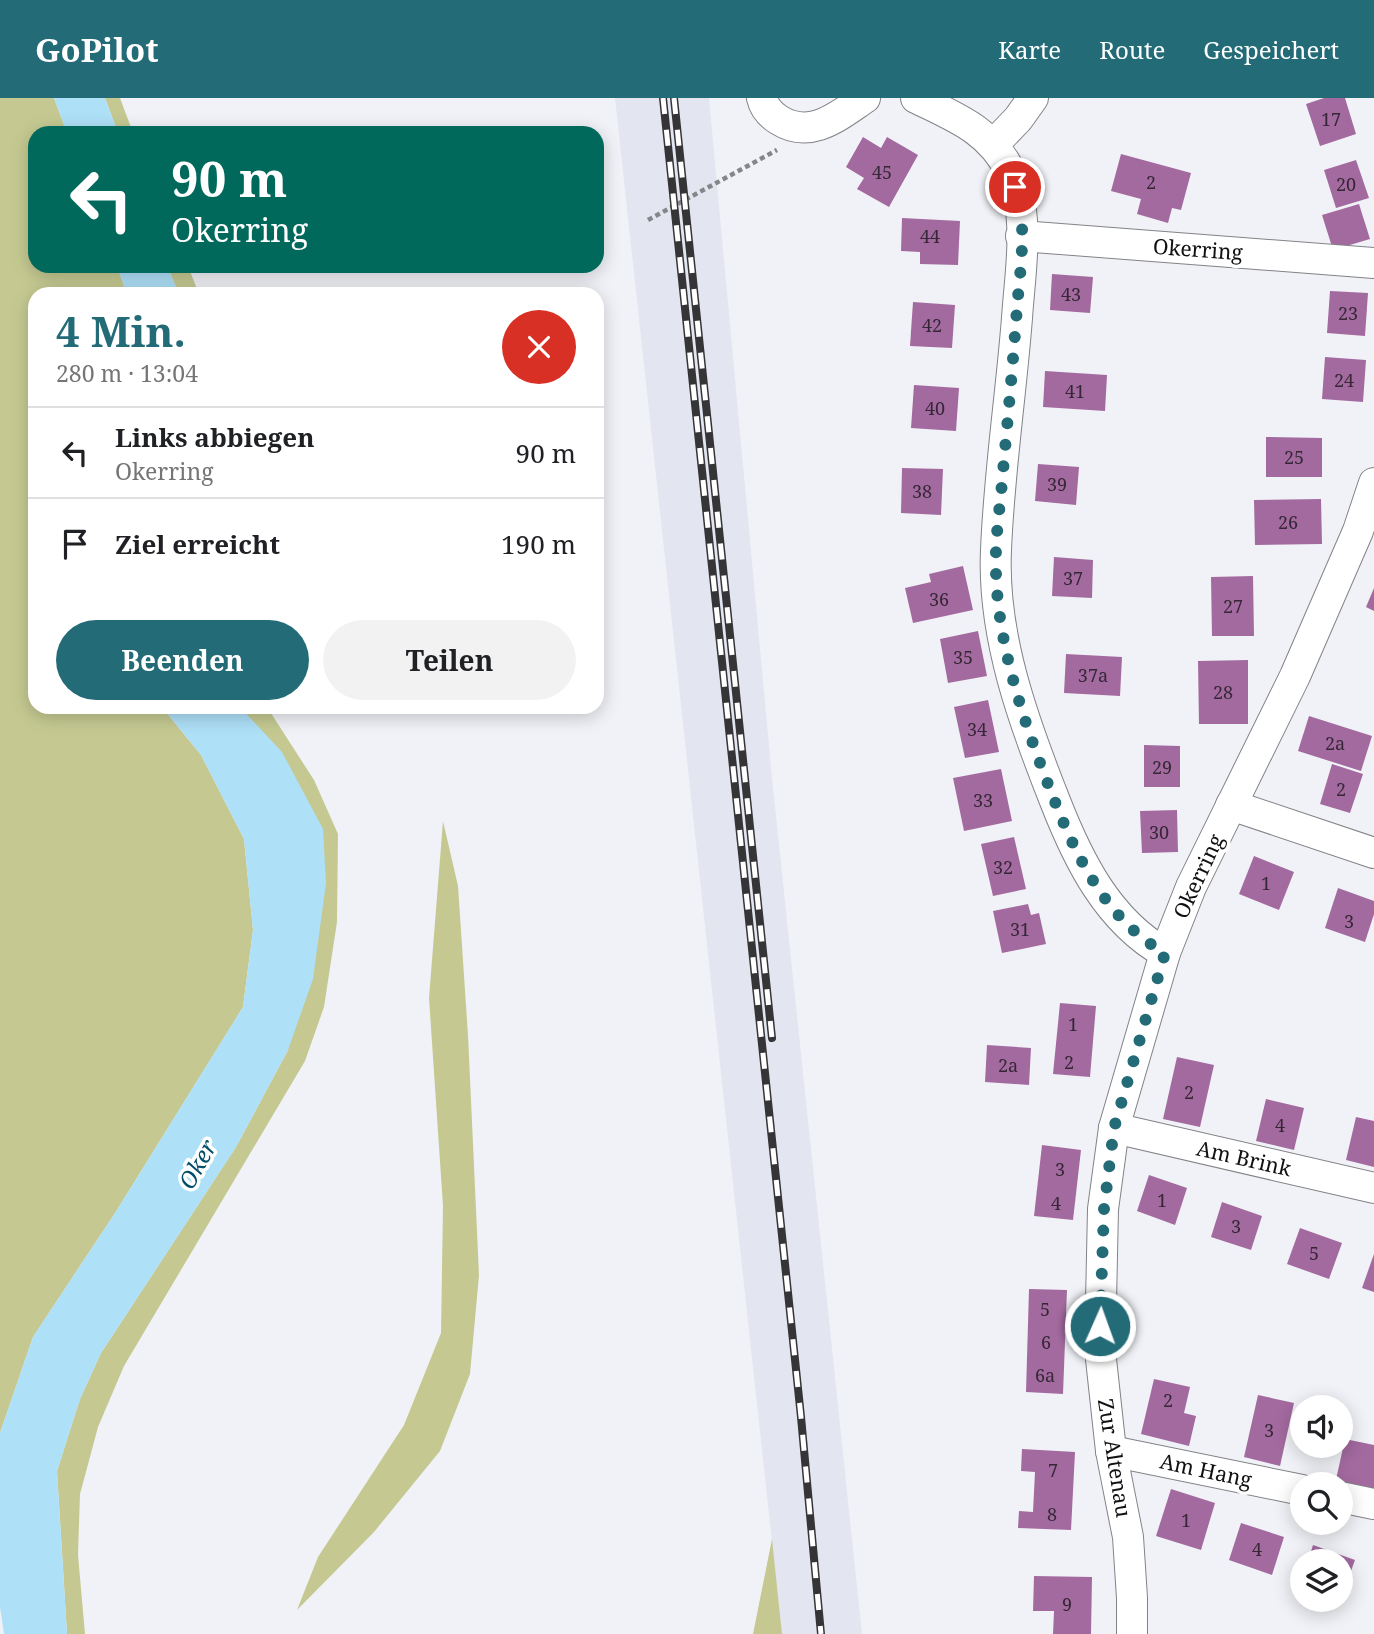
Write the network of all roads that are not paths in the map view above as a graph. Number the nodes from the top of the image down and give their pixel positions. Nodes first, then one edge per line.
1 (762, 98) edge
2 (865, 98) edge
3 (916, 98) edge
4 (1033, 98) edge
5 (994, 144) junction
6 (1021, 236) junction
7 (1374, 263) edge
8 (1374, 483) edge
9 (1366, 533) edge
10 (1231, 805) junction
11 (1374, 853) edge
12 (1165, 953) junction
13 (1114, 1128) junction
14 (1374, 1188) edge
15 (1111, 1451) junction
16 (1290, 1488) edge
17 (1353, 1500) edge
18 (1374, 1504) edge
19 (1132, 1634) edge

1 - 2 street
3 - 5 street
4 - 5 street
5 - 6 street
6 - 7 street, Okerring
6 - 12 street
8 - 9 street, Okerring
9 - 10 street, Okerring
10 - 11 street
10 - 12 street, Okerring
12 - 13 street, Zur Altenau
13 - 14 street, Am Brink
13 - 15 street, Zur Altenau
15 - 16 street, Am Hang
15 - 19 street, Zur Altenau
17 - 18 street

